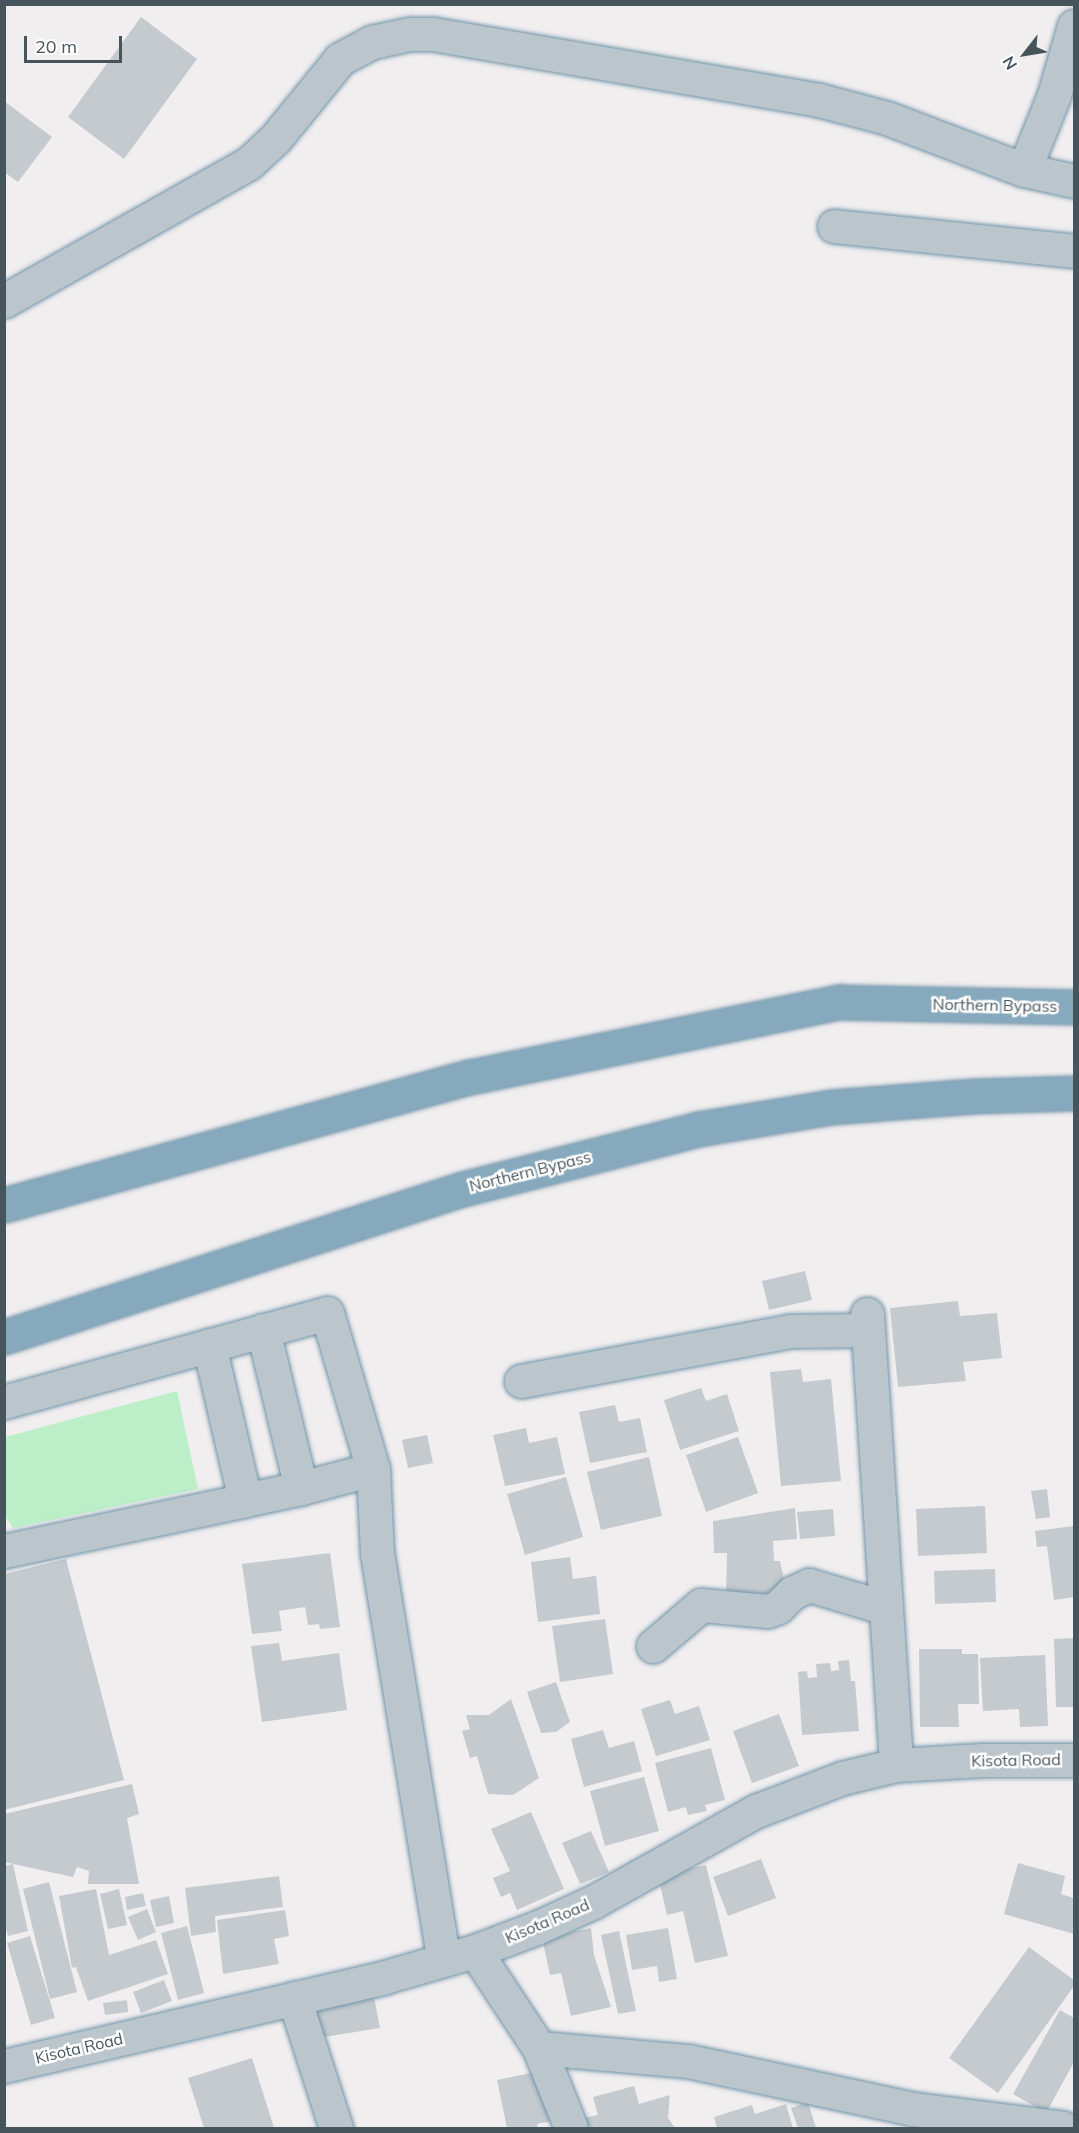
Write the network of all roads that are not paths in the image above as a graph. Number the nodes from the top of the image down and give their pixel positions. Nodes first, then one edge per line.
1 (1074, 26) edge
2 (1024, 170) junction
3 (1074, 181) edge
4 (834, 226) dead end
5 (1074, 251) edge
6 (4, 301) edge
7 (1074, 1007) edge
8 (1074, 1093) edge
9 (4, 1205) edge
10 (263, 1330) junction
11 (4, 1337) edge
12 (209, 1345) junction
13 (522, 1381) dead end
14 (4, 1402) edge
15 (374, 1468) junction
16 (301, 1488) junction
17 (245, 1500) junction
18 (4, 1551) edge
19 (886, 1608) junction
20 (652, 1646) dead end
21 (1074, 1760) edge
22 (896, 1765) junction
23 (475, 1951) junction
24 (444, 1960) junction
25 (294, 1998) junction
26 (539, 2048) junction
27 (4, 2066) edge
28 (916, 2119) edge
29 (336, 2128) edge
30 (571, 2128) edge
31 (1063, 2128) edge

1 - 2 street
2 - 3 street
2 - 6 street
4 - 5 street
7 - 9 highway, Northern Bypass
8 - 11 highway, Northern Bypass
10 - 12 street
10 - 15 street
10 - 16 street
12 - 14 street
12 - 17 street
13 - 19 street
15 - 16 street
15 - 24 street
16 - 17 street
17 - 18 street
19 - 20 street
19 - 22 street
21 - 22 street, Kisota Road
22 - 23 street, Kisota Road
23 - 24 street, Kisota Road
23 - 26 street
24 - 25 street, Kisota Road
25 - 27 street, Kisota Road
25 - 29 street
26 - 28 street
26 - 30 street
28 - 31 street

